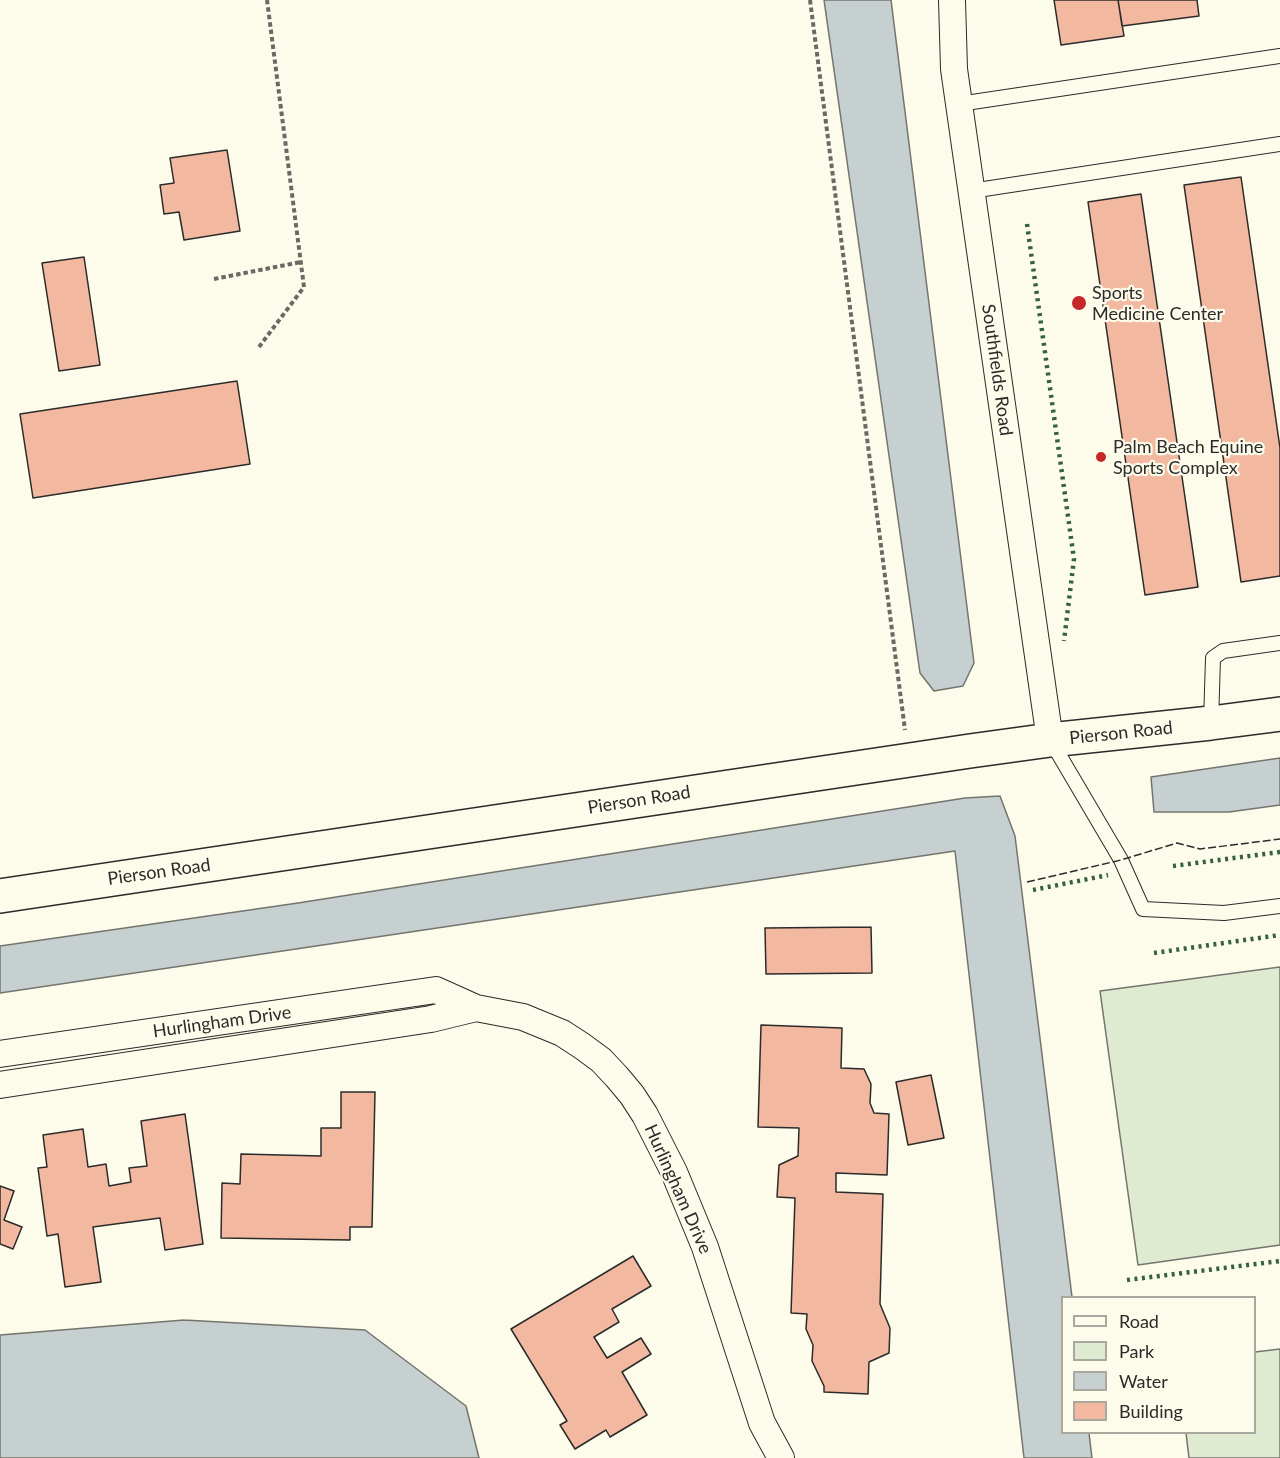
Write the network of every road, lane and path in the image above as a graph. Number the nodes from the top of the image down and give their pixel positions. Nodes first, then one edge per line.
1 (267, 0) edge
2 (810, 0) edge
3 (952, 0) edge
4 (1280, 56) edge
5 (959, 104) junction
6 (1280, 144) edge
7 (971, 190) junction
8 (300, 262) junction
9 (214, 279) dead end
10 (259, 347) dead end
11 (1280, 643) edge
12 (1280, 714) edge
13 (1211, 723) junction
14 (1050, 740) junction
15 (909, 760) junction
16 (0, 896) edge
17 (1280, 906) edge
18 (476, 1008) junction
19 (0, 1054) edge
20 (0, 1085) edge
21 (781, 1458) edge

1 - 8 path
2 - 15 path
3 - 5 street, Southfields Road
4 - 5 lane
5 - 7 street, Southfields Road
6 - 7 lane
7 - 14 street, Southfields Road
8 - 9 path
8 - 10 path
11 - 13 lane
12 - 13 street, Pierson Road
13 - 14 street, Pierson Road
14 - 15 street, Pierson Road
14 - 17 lane
15 - 16 street, Pierson Road
18 - 19 street, Hurlingham Drive
18 - 20 street, Hurlingham Drive
18 - 21 street, Hurlingham Drive

